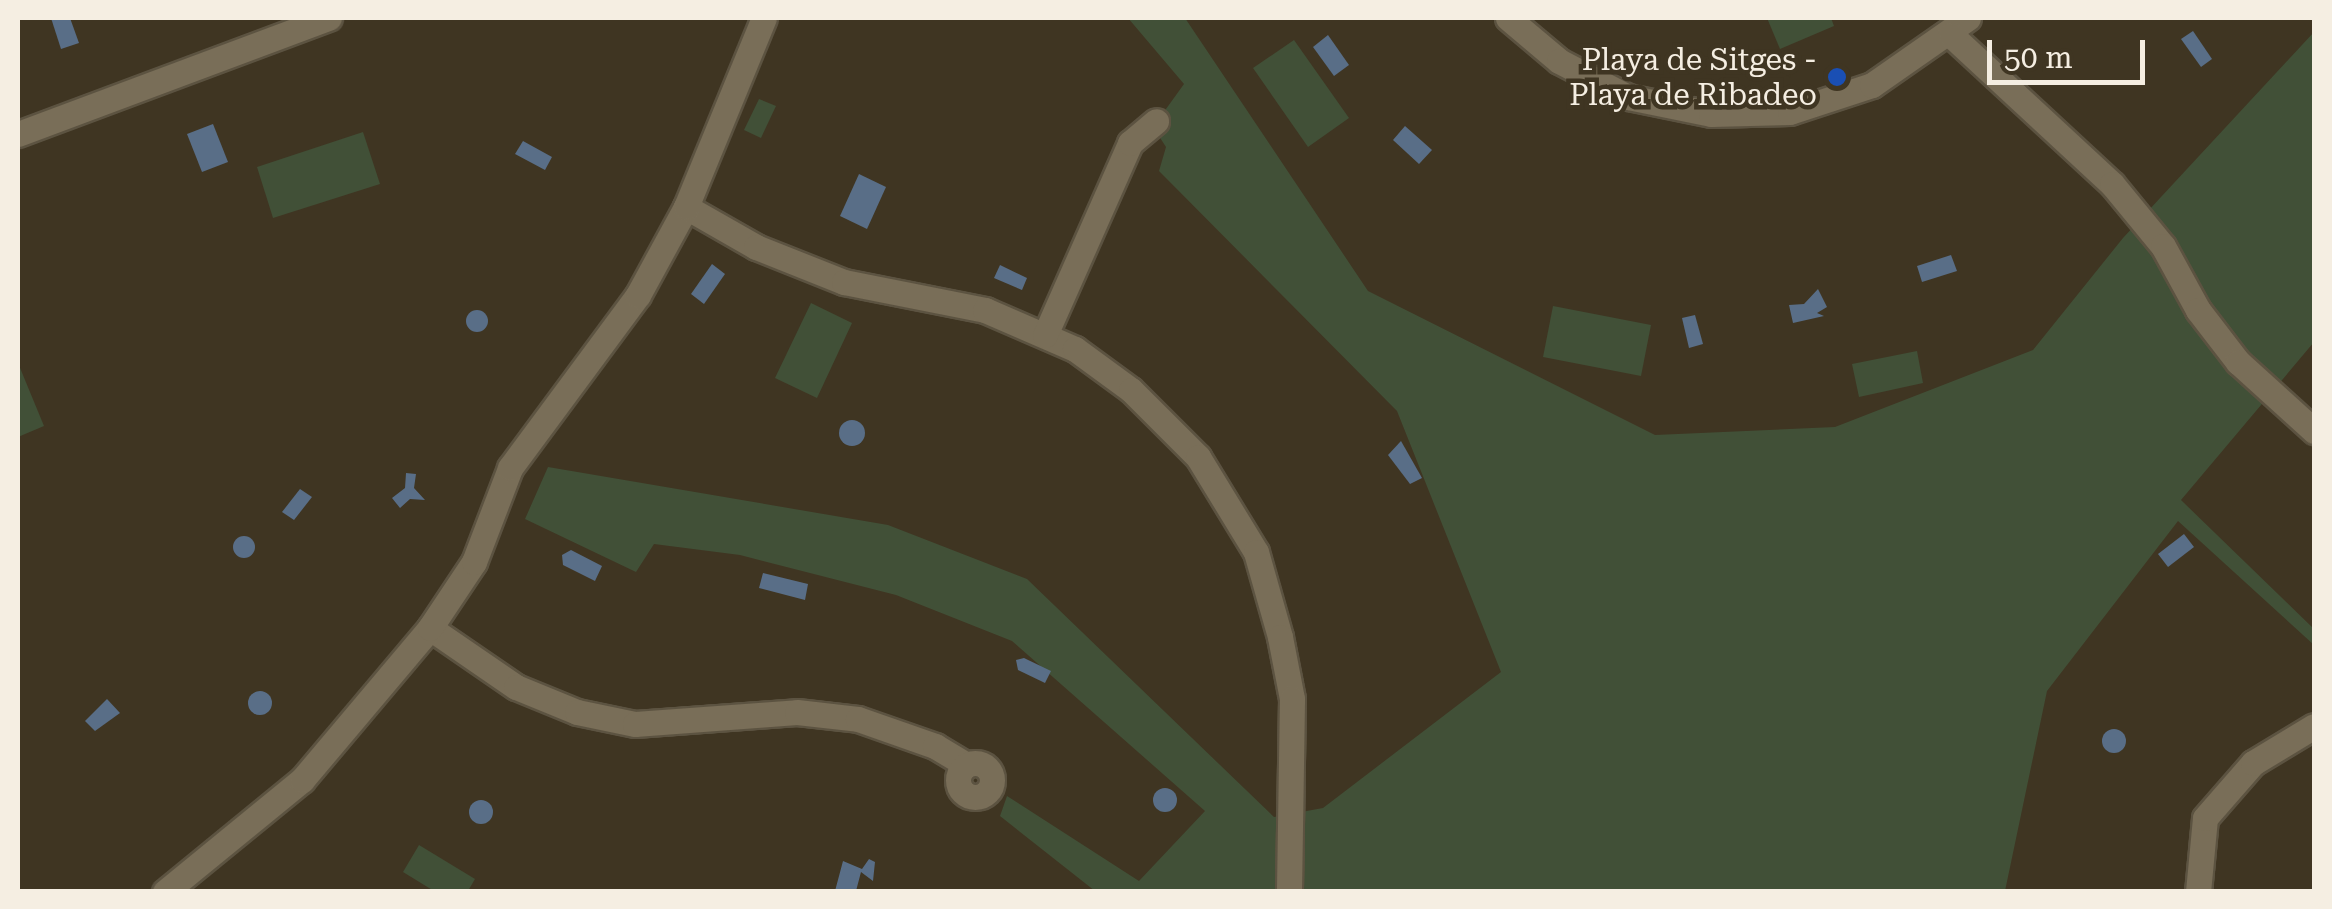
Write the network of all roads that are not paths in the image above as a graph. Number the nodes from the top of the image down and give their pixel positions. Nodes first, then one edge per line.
1 (330, 18) edge
2 (764, 18) edge
3 (1508, 18) edge
4 (1960, 26) edge
5 (1156, 121) dead end
6 (18, 134) edge
7 (686, 208) junction
8 (1046, 335) junction
9 (2314, 431) edge
10 (430, 628) junction
11 (2314, 726) edge
12 (962, 764) dead end
13 (165, 892) edge
14 (1289, 892) edge
15 (2198, 892) edge

1 - 6 street
2 - 7 street
3 - 4 street
4 - 9 street
5 - 8 street
7 - 8 street
7 - 10 street
8 - 14 street
10 - 12 street
10 - 13 street
11 - 15 street

